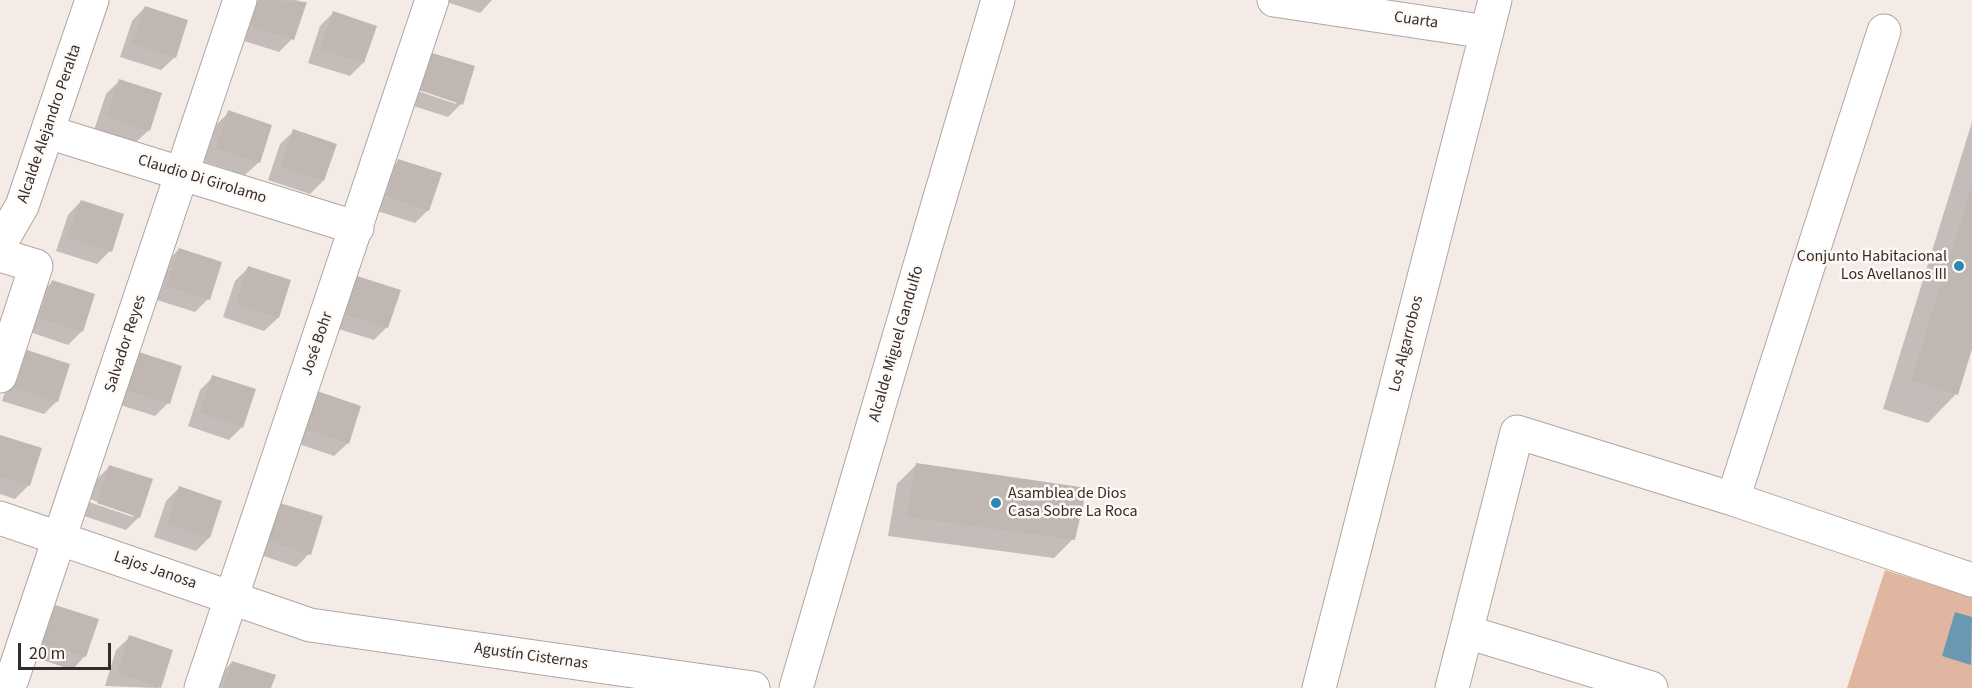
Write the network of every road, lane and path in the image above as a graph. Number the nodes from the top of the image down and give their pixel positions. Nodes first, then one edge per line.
1 (92, 0) edge
2 (240, 0) edge
3 (432, 0) edge
4 (998, 0) edge
5 (1274, 0) edge
6 (1496, 0) edge
7 (1884, 31) dead end
8 (1487, 32) junction
9 (48, 132) junction
10 (183, 174) junction
11 (357, 228) junction
12 (0, 244) edge
13 (0, 255) edge
14 (0, 376) edge
15 (1732, 500) junction
16 (0, 518) edge
17 (61, 539) junction
18 (1972, 580) edge
19 (232, 597) junction
20 (310, 625) joint
21 (1467, 632) junction
22 (9, 688) edge
23 (201, 688) edge
24 (753, 688) edge
25 (796, 688) edge
26 (1319, 688) edge
27 (1452, 688) edge
28 (1652, 688) edge

1 - 9 street, Alcalde Alejandro Peralta
2 - 10 street, Salvador Reyes
3 - 11 street, José Bohr
4 - 25 street, Alcalde Miguel Gandulfo
5 - 8 street, Cuarta
6 - 8 street, Los Algarrobos
7 - 15 street
8 - 26 street, Los Algarrobos
9 - 10 street, Claudio Di Girolamo
9 - 12 street, Alcalde Alejandro Peralta
10 - 11 street, Claudio Di Girolamo
10 - 17 street, Salvador Reyes
11 - 19 street, José Bohr
13 - 14 street
15 - 18 street
15 - 21 street
16 - 17 street, Lajos Janosa
17 - 19 street, Lajos Janosa
17 - 22 street, Salvador Reyes
19 - 20 street, Lajos Janosa
19 - 23 street, José Bohr
20 - 24 street, Agustín Cisternas
21 - 27 street
21 - 28 street

